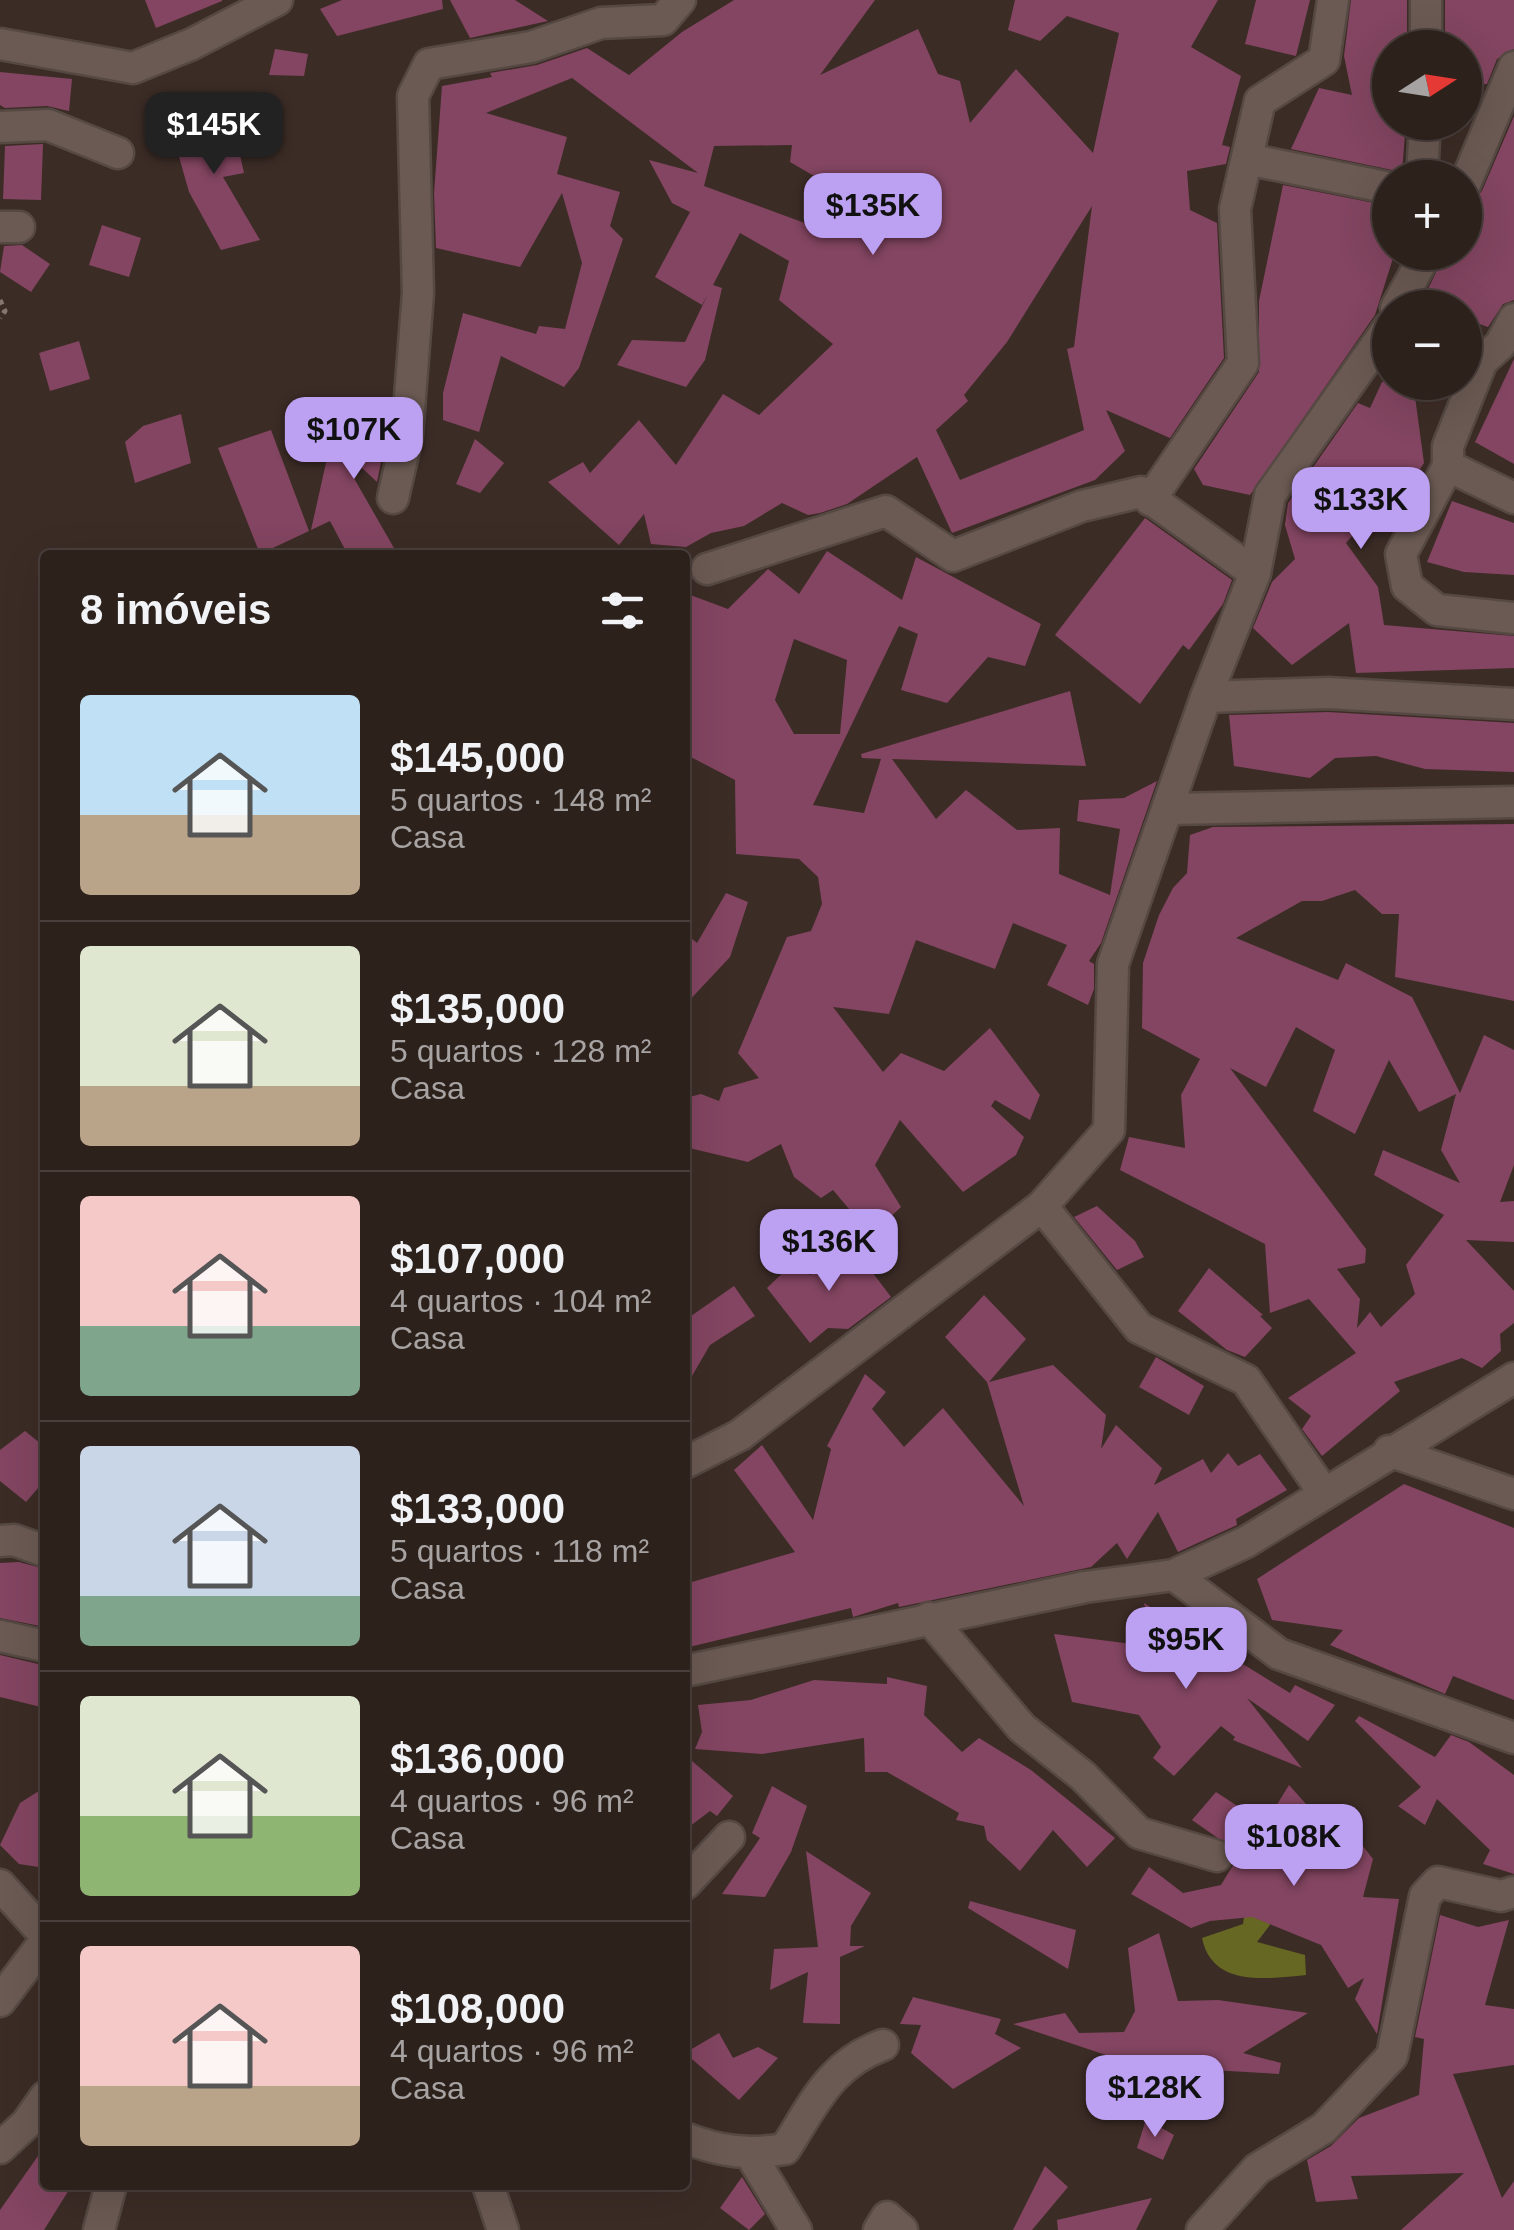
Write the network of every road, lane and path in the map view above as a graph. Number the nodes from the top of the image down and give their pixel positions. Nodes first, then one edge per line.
1 (277, 0) edge
2 (680, 0) edge
3 (1333, 0) edge
4 (1426, 0) edge
5 (1426, 30) edge
6 (0, 44) edge
7 (1514, 67) edge
8 (0, 127) edge
9 (118, 153) dead end
10 (1247, 159) junction
11 (1475, 160) edge
12 (1372, 184) edge
13 (0, 300) edge
14 (0, 318) edge
15 (1514, 319) edge
16 (1372, 351) edge
17 (1482, 354) edge
18 (1462, 400) edge
19 (1448, 466) junction
20 (393, 498) dead end
21 (1514, 498) edge
22 (1150, 500) junction
23 (707, 569) dead end
24 (1255, 573) junction
25 (1514, 618) edge
26 (1206, 697) junction
27 (1514, 704) edge
28 (1514, 802) edge
29 (1168, 809) junction
30 (1042, 1206) junction
31 (1514, 1378) edge
32 (1389, 1451) junction
33 (690, 1461) edge
34 (1324, 1493) junction
35 (1514, 1494) edge
36 (0, 1541) edge
37 (40, 1550) edge
38 (1174, 1575) junction
39 (929, 1618) junction
40 (0, 1636) edge
41 (40, 1645) edge
42 (690, 1670) edge
43 (1514, 1738) edge
44 (729, 1837) dead end
45 (1217, 1856) dead end
46 (690, 1879) edge
47 (0, 1886) edge
48 (1514, 1892) edge
49 (40, 1932) edge
50 (40, 1945) edge
51 (0, 2000) edge
52 (883, 2045) dead end
53 (40, 2104) edge
54 (690, 2140) edge
55 (0, 2148) edge
56 (750, 2155) junction
57 (110, 2190) edge
58 (490, 2190) edge
59 (98, 2230) edge
60 (503, 2230) edge
61 (796, 2230) edge
62 (878, 2230) edge
63 (902, 2230) edge
64 (1202, 2230) edge

1 - 6 street
2 - 20 street
3 - 10 street
4 - 5 street
7 - 11 street
8 - 9 street
10 - 12 street
10 - 22 street
13 - 14 path
15 - 17 street
16 - 24 street
18 - 19 street
19 - 21 street
19 - 25 street
22 - 23 street
22 - 24 street
24 - 26 street
26 - 27 street
26 - 29 street
28 - 29 street
29 - 30 street
30 - 33 street
30 - 34 street
31 - 32 street
32 - 34 street
32 - 35 street
34 - 38 street
36 - 37 street
38 - 39 street
38 - 43 street
39 - 42 street
39 - 45 street
40 - 41 street
44 - 46 street
47 - 49 street
48 - 64 street
50 - 51 street
52 - 56 street
53 - 55 street
54 - 56 street
56 - 61 street
57 - 59 street
58 - 60 street
62 - 63 street

